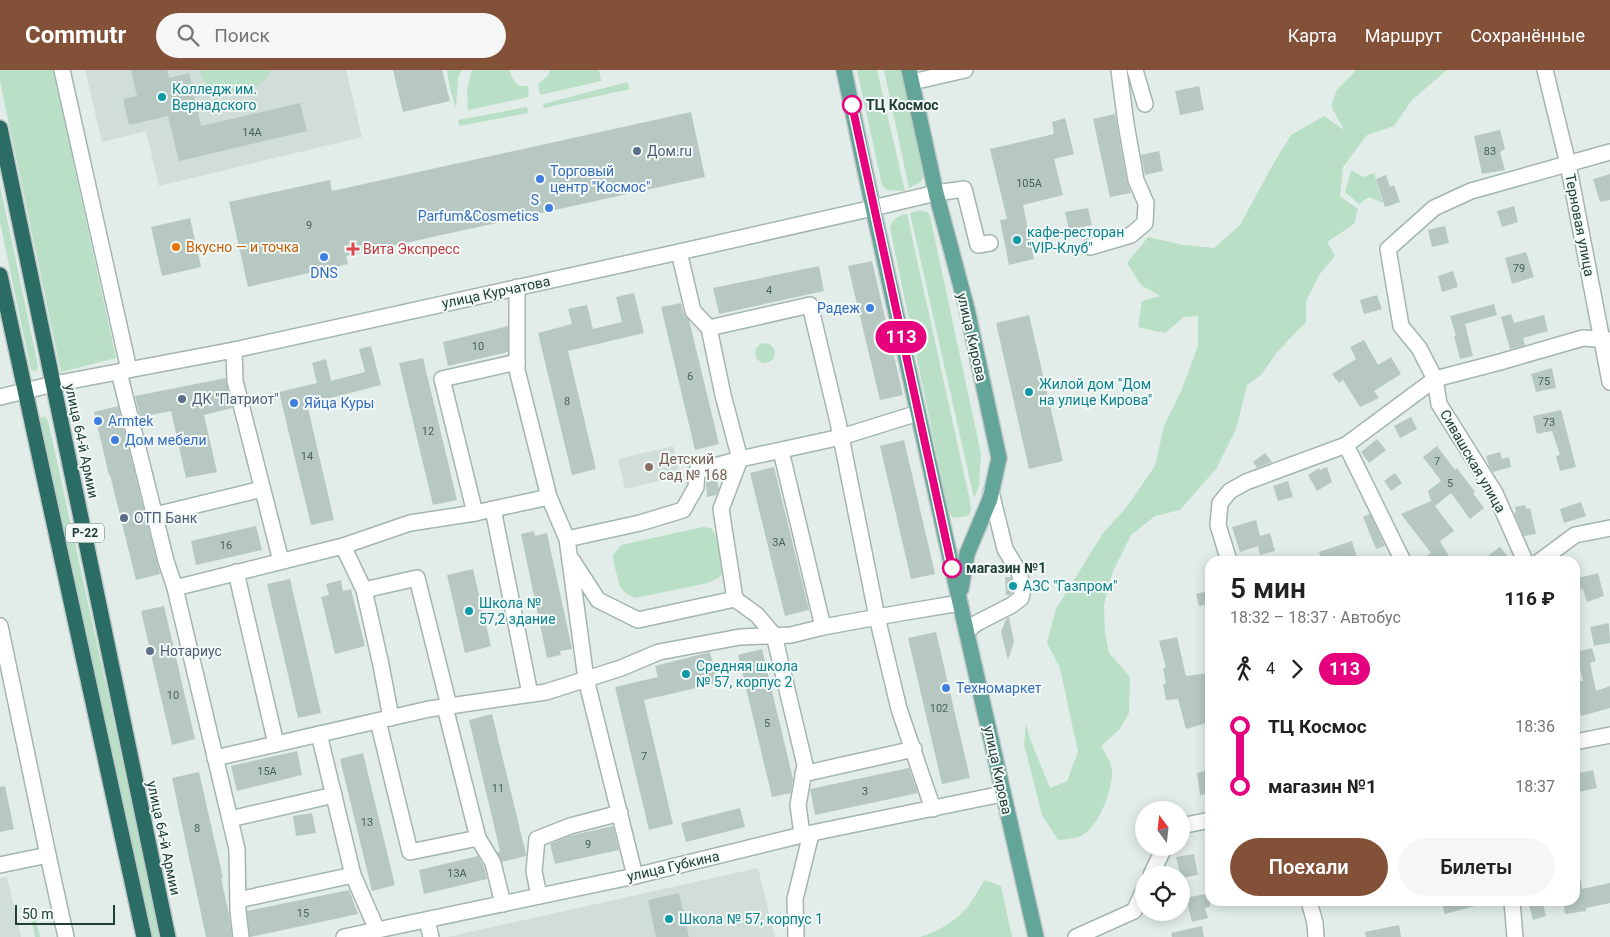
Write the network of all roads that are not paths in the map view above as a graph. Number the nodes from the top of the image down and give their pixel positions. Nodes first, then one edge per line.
1 (62, 70) edge
2 (844, 70) edge
3 (965, 70) edge
4 (1119, 70) edge
5 (1135, 70) edge
6 (1545, 70) edge
7 (910, 76) edge
8 (1145, 104) dead end
9 (0, 128) edge
10 (1610, 152) edge
11 (1568, 164) junction
12 (936, 193) junction
13 (873, 208) junction
14 (990, 243) dead end
15 (1090, 247) dead end
16 (679, 252) junction
17 (0, 275) edge
18 (517, 287) junction
19 (709, 328) junction
20 (1606, 340) edge
21 (234, 350) junction
22 (518, 362) junction
23 (124, 371) junction
24 (1435, 379) junction
25 (1610, 382) edge
26 (54, 384) junction
27 (25, 391) junction
28 (0, 397) edge
29 (918, 413) junction
30 (841, 437) junction
31 (1346, 444) junction
32 (780, 451) junction
33 (740, 459) junction
34 (262, 489) junction
35 (991, 492) junction
36 (549, 497) junction
37 (493, 509) junction
38 (475, 513) junction
39 (155, 515) junction
40 (1610, 528) edge
41 (567, 539) junction
42 (344, 546) junction
43 (568, 554) junction
44 (1227, 556) edge
45 (1400, 556) edge
46 (1524, 556) edge
47 (1547, 556) edge
48 (280, 561) junction
49 (236, 572) junction
50 (175, 588) junction
51 (364, 590) junction
52 (735, 598) junction
53 (960, 603) junction
54 (877, 617) junction
55 (0, 626) edge
56 (823, 627) junction
57 (967, 631) junction
58 (774, 635) junction
59 (586, 679) junction
60 (530, 694) junction
61 (447, 706) junction
62 (385, 719) junction
63 (319, 734) junction
64 (1610, 735) edge
65 (1580, 741) edge
66 (276, 744) junction
67 (914, 749) junction
68 (215, 758) junction
69 (803, 774) junction
70 (1002, 794) junction
71 (334, 795) junction
72 (933, 809) junction
73 (620, 813) junction
74 (230, 819) junction
75 (1205, 821) edge
76 (1190, 824) edge
77 (806, 835) junction
78 (478, 838) junction
79 (48, 855) junction
80 (0, 865) edge
81 (353, 875) junction
82 (635, 876) junction
83 (539, 896) junction
84 (238, 900) junction
85 (503, 904) junction
86 (1310, 906) edge
87 (1512, 906) edge
88 (1135, 909) edge
89 (428, 920) junction
90 (377, 930) junction
91 (1083, 936) edge
92 (66, 937) edge
93 (144, 937) edge
94 (168, 937) edge
95 (241, 937) edge
96 (344, 937) edge
97 (431, 937) edge
98 (796, 937) edge
99 (1036, 937) edge
100 (1316, 937) edge
101 (1515, 937) edge

1 - 23 street
2 - 13 main road, улица Кирова
3 - 7 street
4 - 15 street
5 - 8 street
6 - 11 street, Терновая улица
7 - 12 main road, улица Кирова
9 - 26 highway, улица 64-й Армии / Р-22
10 - 11 street
11 - 20 street, Терновая улица
11 - 24 street, Сивашская улица
12 - 13 street, улица Курчатова
12 - 14 street, улица Курчатова
12 - 35 main road, улица Кирова
13 - 16 street, улица Курчатова
13 - 29 main road, улица Кирова
16 - 18 street, улица Курчатова
16 - 19 street
17 - 27 highway, Р-22
18 - 21 street, улица Курчатова
18 - 22 street
19 - 30 street
19 - 33 street
20 - 24 street
20 - 25 street, Терновая улица
21 - 23 street, улица Курчатова
21 - 34 street
22 - 36 street
22 - 38 street
23 - 26 street, улица Курчатова
23 - 39 street
24 - 31 street
24 - 46 street, Сивашская улица
26 - 27 street, улица Курчатова
26 - 94 highway, улица 64-й Армии / Р-22
27 - 28 street, улица Курчатова
27 - 93 highway, Р-22
29 - 30 street
29 - 53 main road, улица Кирова
30 - 32 street
30 - 54 street
31 - 44 street
31 - 45 street
32 - 33 street
32 - 56 street
33 - 41 street
33 - 52 street
34 - 39 street
34 - 48 street
35 - 53 main road, улица Кирова
35 - 57 street
36 - 37 street
36 - 41 street
37 - 38 street
37 - 60 street
38 - 42 street
39 - 50 street
40 - 47 street
41 - 43 street
42 - 48 street
42 - 51 street
43 - 52 street
43 - 59 street
48 - 49 street
49 - 50 street
49 - 66 street
50 - 68 street
51 - 61 street
51 - 62 street
52 - 58 street
53 - 54 street
53 - 57 main road, улица Кирова
54 - 56 street
54 - 67 street
55 - 79 street
56 - 58 street
57 - 70 main road, улица Кирова
58 - 59 street
58 - 69 street
59 - 60 street
59 - 73 street
60 - 61 street
61 - 62 street
61 - 78 street
62 - 63 street
62 - 78 street
63 - 66 street
63 - 71 street
64 - 65 street
66 - 68 street
67 - 69 street
67 - 72 street
68 - 74 street
69 - 77 street
70 - 72 street, улица Губкина
70 - 99 main road, улица Кирова
71 - 74 street
71 - 81 street
72 - 77 street, улица Губкина
73 - 82 street
73 - 83 street
74 - 84 street
75 - 76 street
77 - 82 street, улица Губкина
77 - 98 street
78 - 85 street
79 - 80 street
79 - 92 street
81 - 84 street
81 - 90 street
82 - 83 street, улица Губкина
83 - 85 street, улица Губкина
84 - 95 street
85 - 89 street, улица Губкина
86 - 100 street
87 - 101 street
88 - 91 street
89 - 90 street, улица Губкина
89 - 97 street
90 - 96 street, улица Губкина

